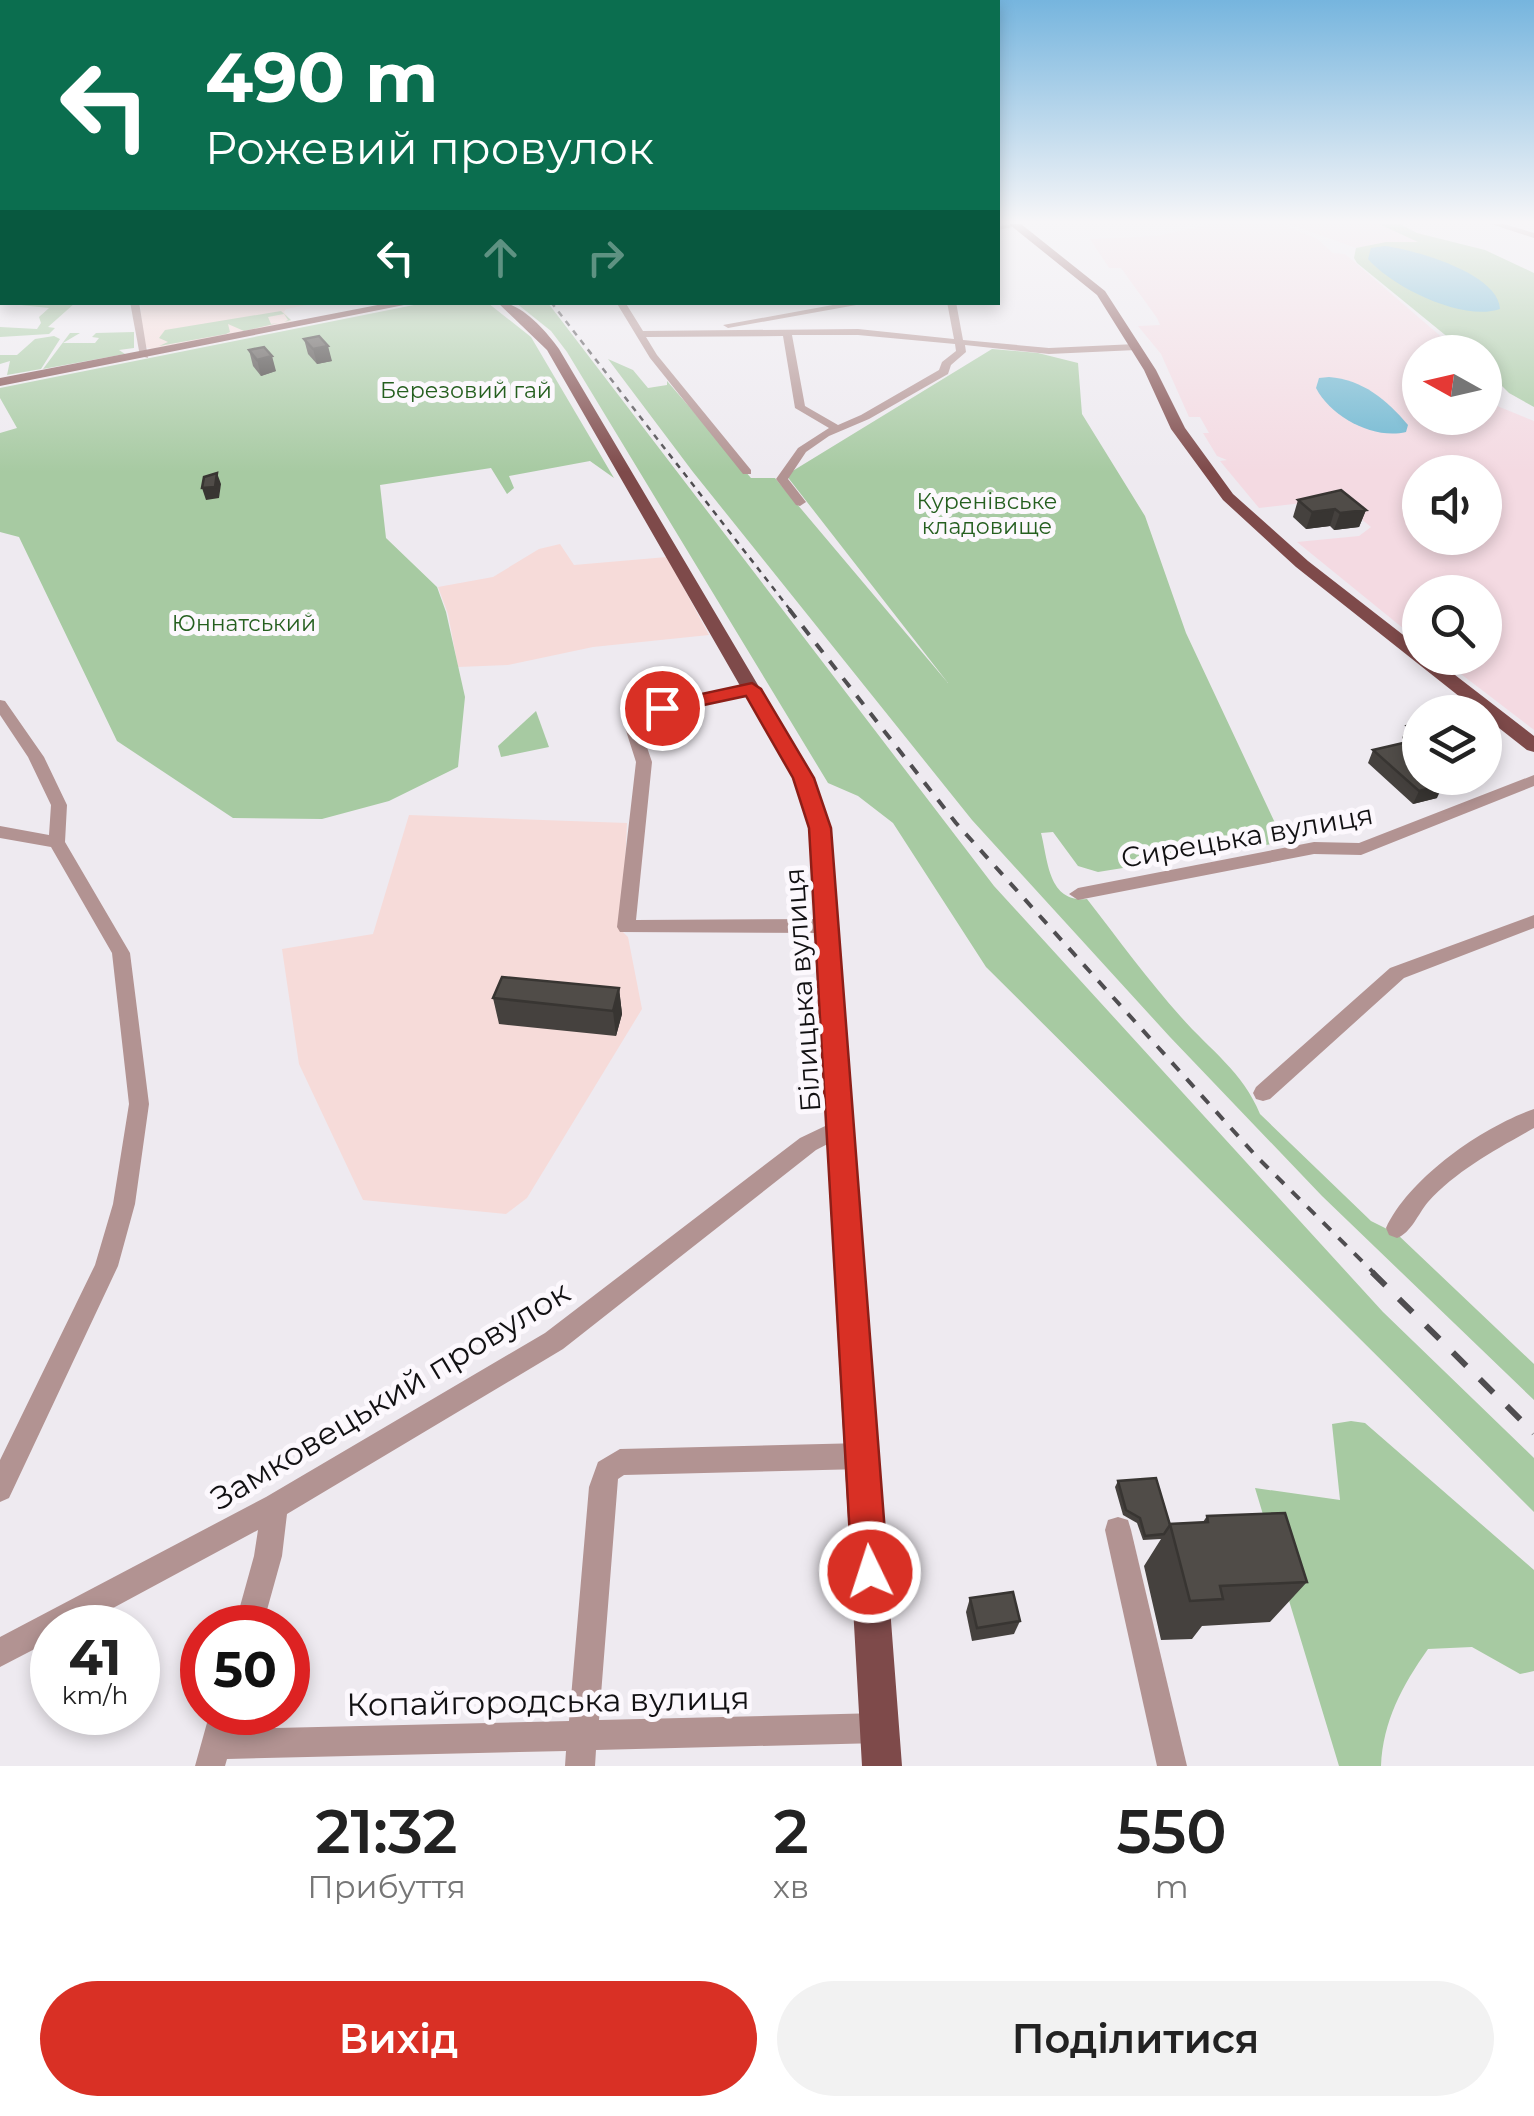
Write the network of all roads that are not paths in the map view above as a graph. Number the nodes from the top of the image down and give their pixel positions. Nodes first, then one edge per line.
1 (135, 306) edge
2 (392, 306) edge
3 (507, 306) edge
4 (623, 306) edge
5 (843, 306) edge
6 (952, 306) edge
7 (1110, 306) edge
8 (694, 332) junction
9 (640, 334) junction
10 (786, 334) junction
11 (962, 344) junction
12 (1136, 347) junction
13 (986, 348) junction
14 (145, 356) junction
15 (944, 372) junction
16 (0, 382) edge
17 (836, 428) junction
18 (748, 472) dead end
19 (800, 502) dead end
20 (752, 689) junction
21 (0, 704) edge
22 (1534, 746) edge
23 (1534, 780) edge
24 (0, 832) edge
25 (57, 842) junction
26 (1078, 894) dead end
27 (1534, 922) edge
28 (828, 926) junction
29 (1262, 1093) dead end
30 (1534, 1118) edge
31 (842, 1127) junction
32 (1397, 1228) dead end
33 (862, 1456) junction
34 (0, 1489) edge
35 (274, 1506) junction
36 (1118, 1530) dead end
37 (254, 1605) edge
38 (0, 1653) edge
39 (880, 1728) junction
40 (582, 1734) junction
41 (213, 1755) edge
42 (580, 1766) edge
43 (882, 1766) edge
44 (1172, 1766) edge

1 - 14 street
2 - 14 main road
3 - 20 main road, Білицька вулиця
4 - 9 street
5 - 8 street
6 - 11 street
7 - 12 main road
8 - 9 street
8 - 10 street
9 - 18 street
10 - 11 street
10 - 17 street
11 - 13 street
11 - 15 street
12 - 13 street
12 - 22 main road
13 - 15 street
14 - 16 main road
15 - 17 street
17 - 19 street
20 - 28 main road, Білицька вулиця
20 - 28 street
21 - 25 street
23 - 26 street, Сирецька вулиця
24 - 25 street
25 - 34 street
27 - 29 street
28 - 31 main road, Білицька вулиця
30 - 32 street
31 - 33 main road, Білицька вулиця
31 - 35 street, Замковецький провулок
33 - 39 main road, Білицька вулиця
33 - 40 street
35 - 37 street
35 - 38 street, Замковецький провулок
36 - 44 street
39 - 40 street, Копайгородська вулиця
39 - 43 main road, Білицька вулиця
40 - 41 street, Копайгородська вулиця
40 - 42 street

